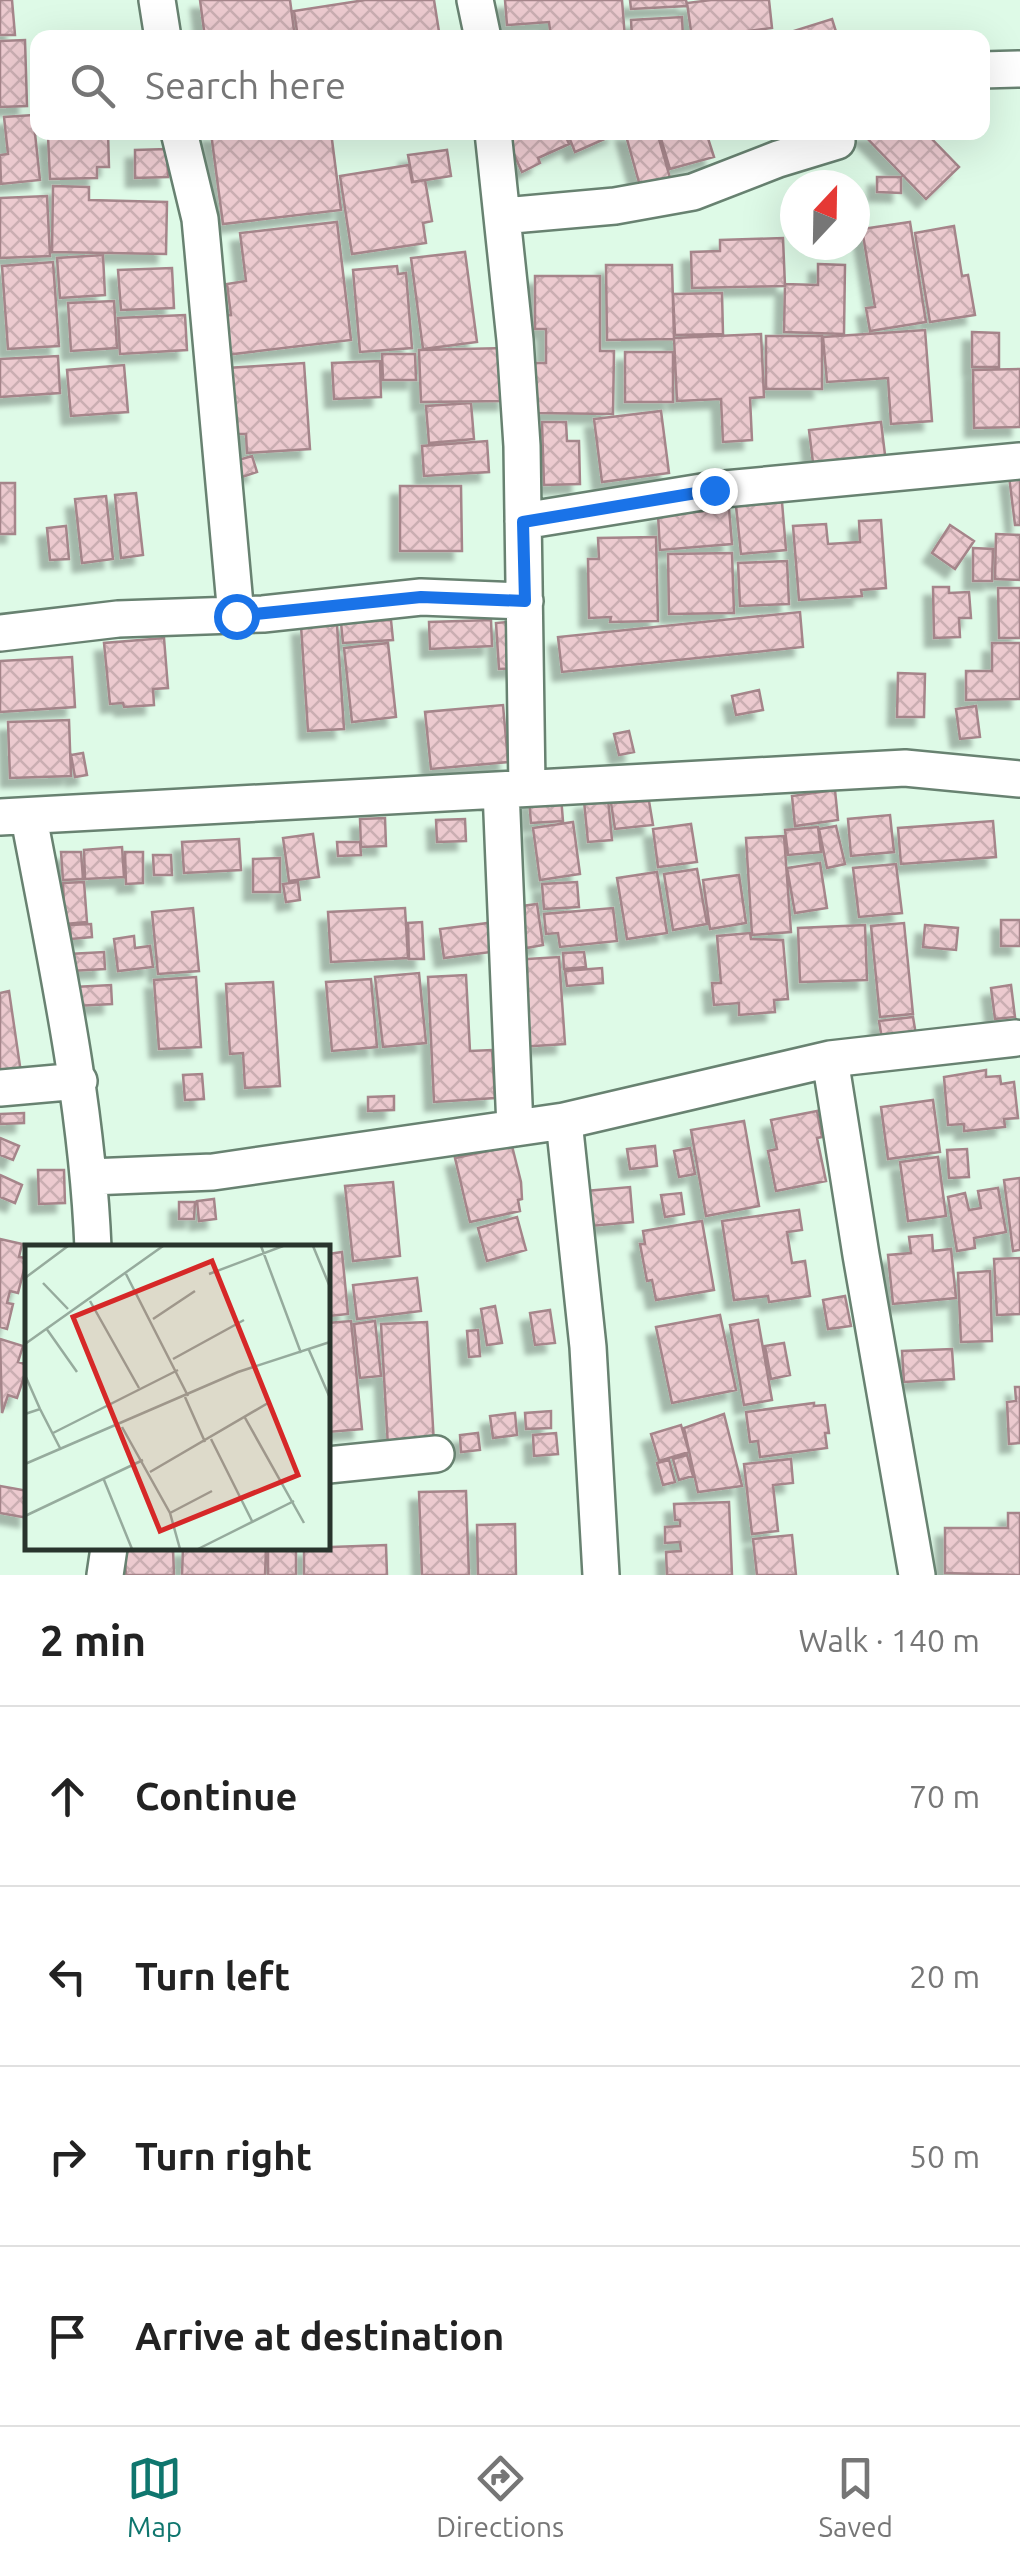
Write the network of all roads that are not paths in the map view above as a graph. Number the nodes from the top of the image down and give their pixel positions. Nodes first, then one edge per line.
1 (157, 0) edge
2 (475, 0) edge
3 (162, 30) edge
4 (481, 30) edge
5 (1020, 69) edge
6 (990, 70) edge
7 (181, 140) edge
8 (494, 140) edge
9 (837, 141) dead end
10 (502, 216) junction
11 (1020, 460) edge
12 (523, 522) junction
13 (525, 601) junction
14 (236, 616) junction
15 (0, 633) edge
16 (1020, 779) edge
17 (514, 789) junction
18 (15, 817) edge
19 (1016, 1038) dead end
20 (830, 1060) junction
21 (79, 1081) junction
22 (0, 1088) edge
23 (564, 1121) junction
24 (515, 1128) junction
25 (90, 1176) junction
26 (93, 1245) edge
27 (436, 1454) dead end
28 (330, 1465) edge
29 (109, 1550) edge
30 (105, 1575) edge
31 (601, 1575) edge
32 (917, 1575) edge

1 - 3 street
2 - 4 street
5 - 6 street
7 - 14 street
8 - 10 street
9 - 10 street
10 - 12 street
11 - 12 street
12 - 13 street
13 - 14 street
13 - 17 street
14 - 15 street
16 - 17 street
17 - 18 street
17 - 24 street
18 - 21 street
19 - 20 street
20 - 23 street
20 - 32 street
21 - 22 street
21 - 25 street
23 - 24 street
23 - 31 street
24 - 25 street
25 - 26 street
27 - 28 street
29 - 30 street

